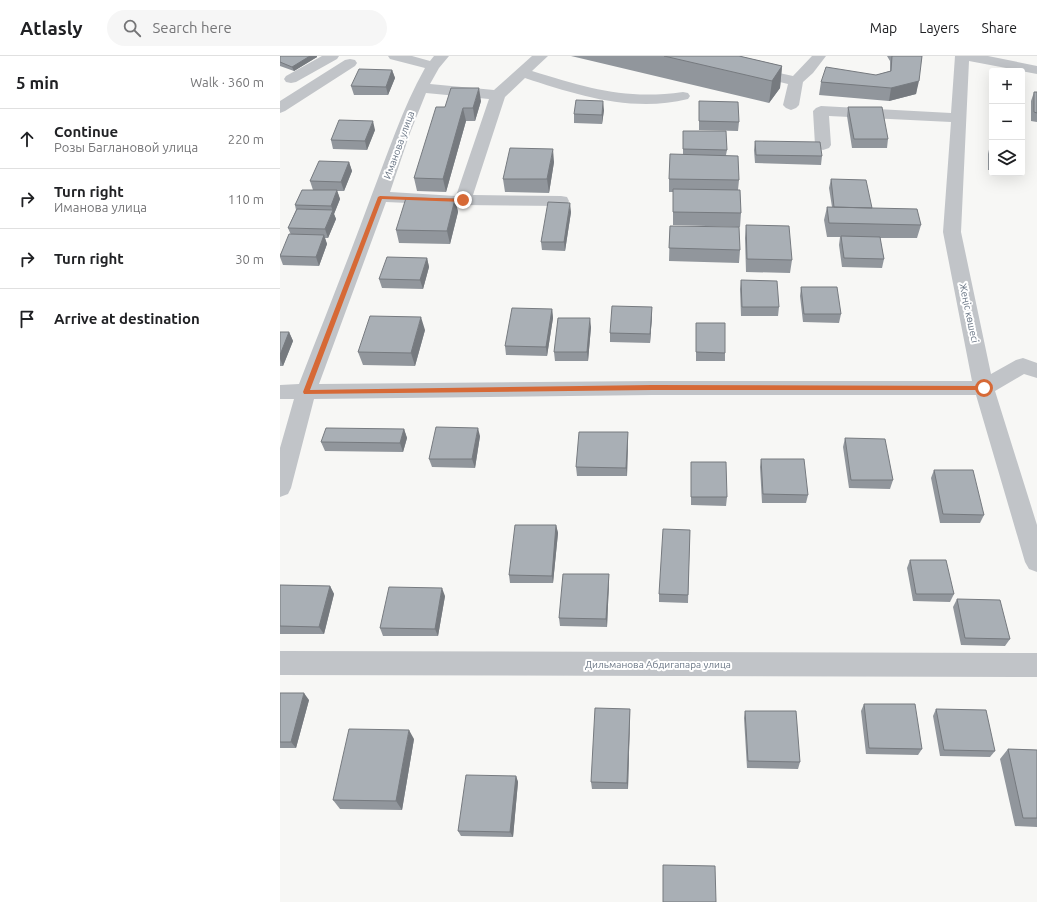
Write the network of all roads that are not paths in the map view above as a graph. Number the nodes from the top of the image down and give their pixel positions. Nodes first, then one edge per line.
1 (332, 56) edge
2 (336, 56) edge
3 (395, 56) edge
4 (542, 56) edge
5 (819, 56) edge
6 (962, 56) edge
7 (966, 56) edge
8 (754, 58) edge
9 (356, 59) edge
10 (437, 61) edge
11 (734, 67) edge
12 (808, 70) junction
13 (1037, 70) edge
14 (522, 72) junction
15 (284, 80) edge
16 (796, 81) junction
17 (420, 88) junction
18 (498, 95) junction
19 (683, 96) dead end
20 (791, 105) dead end
21 (280, 108) edge
22 (958, 118) junction
23 (823, 146) dead end
24 (380, 197) junction
25 (463, 200) junction
26 (561, 201) edge
27 (1037, 371) edge
28 (984, 388) junction
29 (280, 392) edge
30 (306, 392) junction
31 (280, 488) edge
32 (1037, 562) edge
33 (280, 663) edge
34 (1037, 665) edge

1 - 15 street
2 - 9 street
3 - 10 street
4 - 14 street
5 - 12 street
6 - 22 street, Жеңіс көшесі
7 - 13 street
8 - 12 street
9 - 21 street
10 - 17 street, Иманова улица
11 - 16 street
12 - 16 street
14 - 18 street
14 - 19 street
16 - 20 street
17 - 18 street
17 - 24 street, Иманова улица
18 - 25 street
22 - 23 street
22 - 28 street, Жеңіс көшесі
24 - 25 street
24 - 30 street, Иманова улица
25 - 26 street
27 - 28 street
28 - 30 street
28 - 32 street, Жеңіс көшесі
29 - 30 street
30 - 31 street, Иманова улица
33 - 34 street, Дильманова Абдигапара улица

